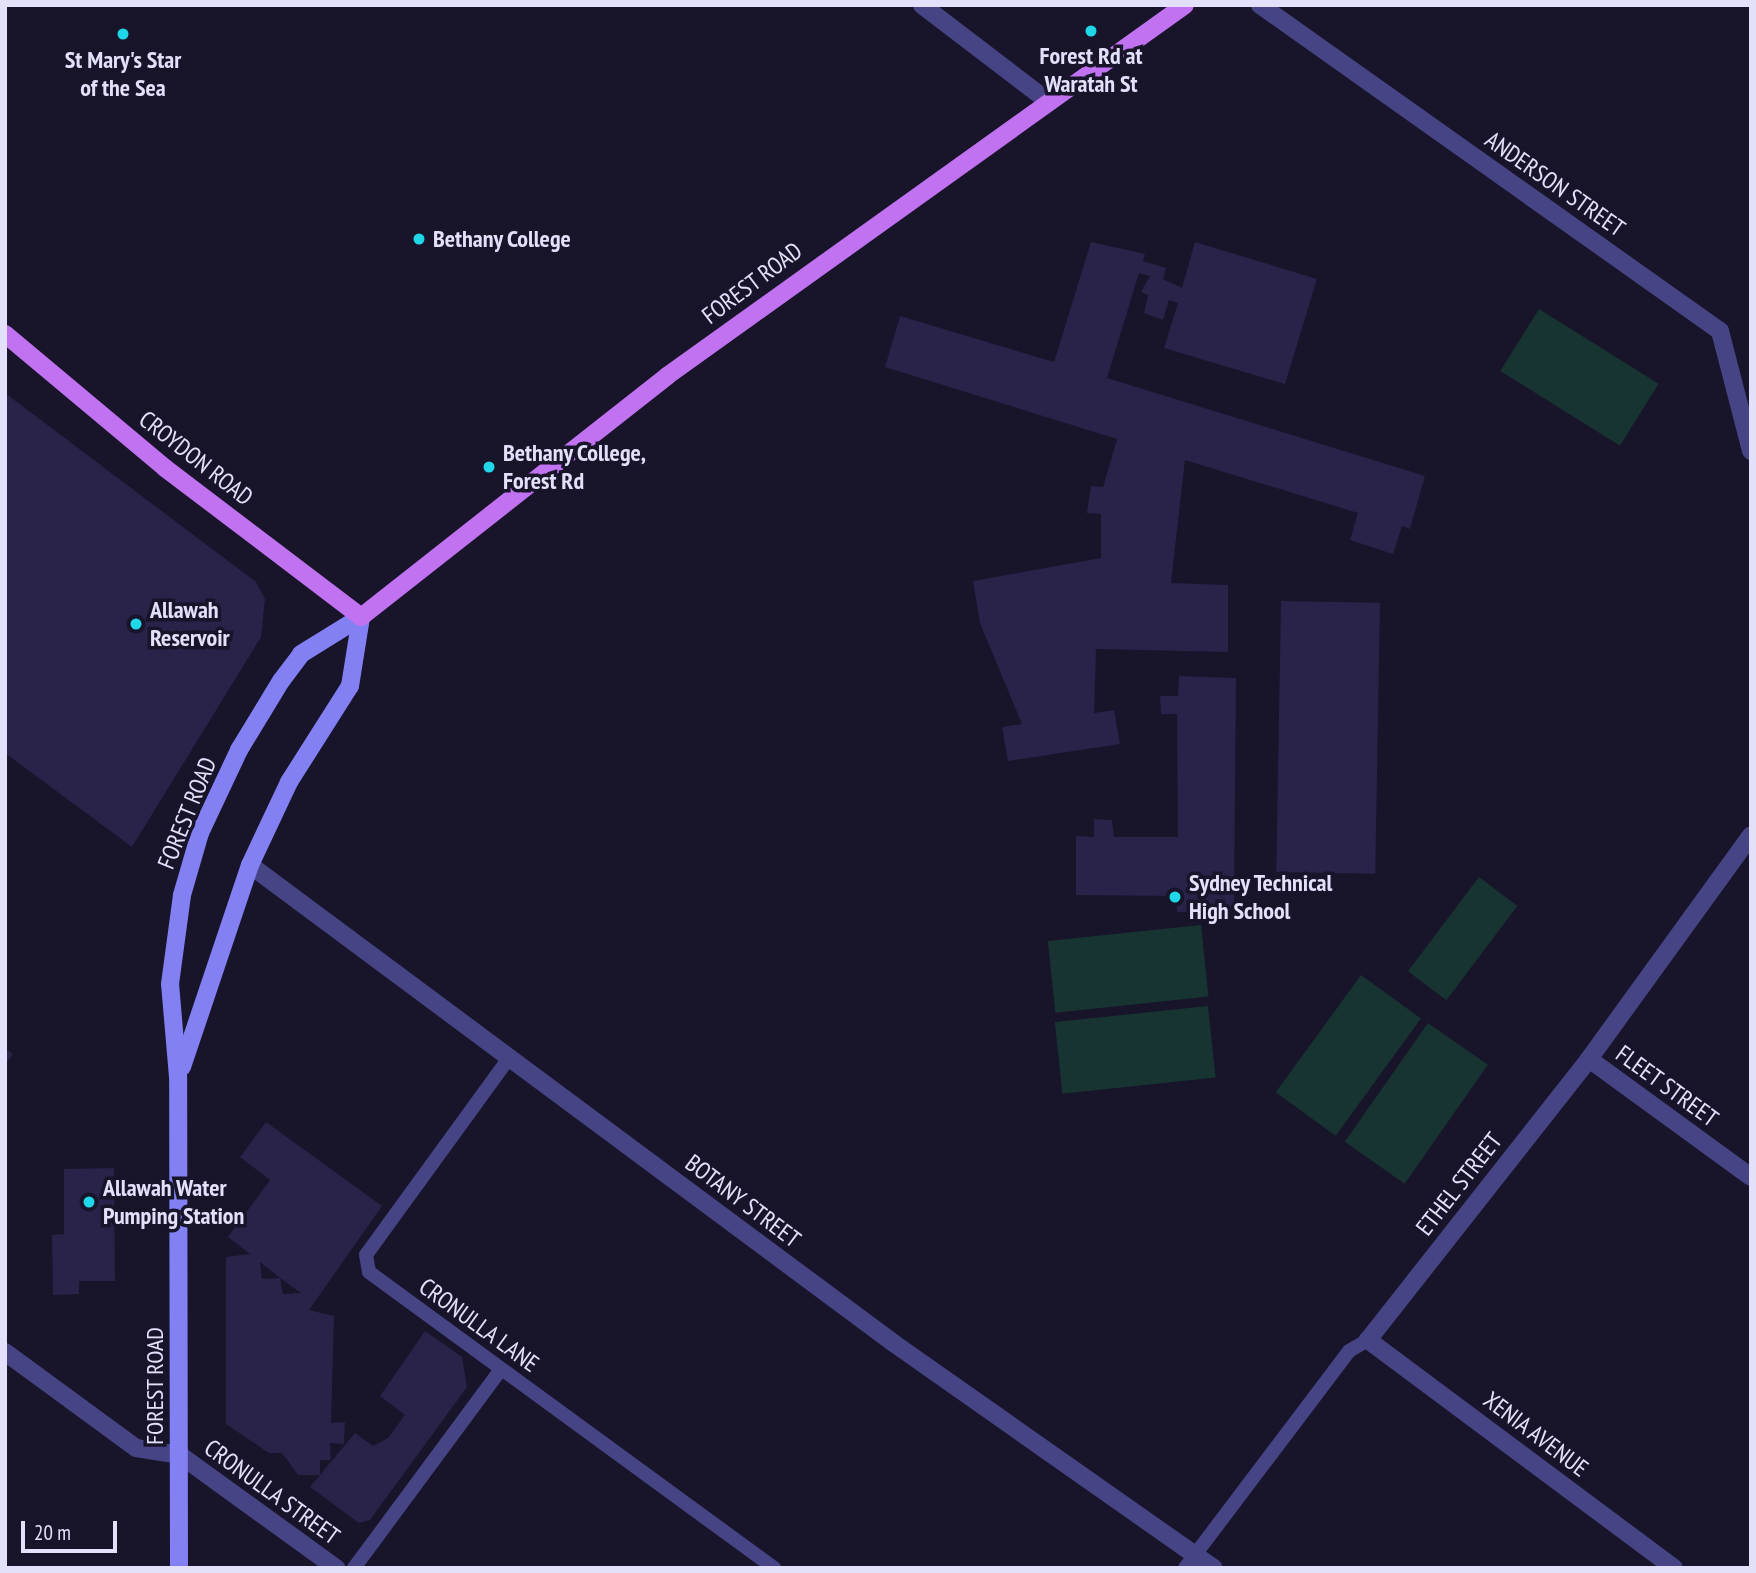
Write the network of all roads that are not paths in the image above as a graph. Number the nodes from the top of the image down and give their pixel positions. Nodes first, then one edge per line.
1 (922, 5) edge
2 (1185, 5) edge
3 (1260, 5) edge
4 (1049, 102) junction
5 (5, 334) edge
6 (1751, 451) edge
7 (361, 617) junction
8 (1751, 835) edge
9 (250, 865) junction
10 (509, 1058) junction
11 (1588, 1059) junction
12 (178, 1077) junction
13 (1751, 1177) edge
14 (1368, 1340) junction
15 (5, 1352) edge
16 (501, 1369) junction
17 (180, 1455) junction
18 (1190, 1561) edge
19 (179, 1568) edge
20 (336, 1568) edge
21 (354, 1568) edge
22 (774, 1568) edge
23 (1214, 1568) edge
24 (1674, 1568) edge

1 - 4 street
2 - 4 main road, FOREST ROAD
3 - 6 street, ANDERSON STREET
4 - 7 main road, FOREST ROAD
5 - 7 main road, CROYDON ROAD
7 - 9 main road, FOREST ROAD
7 - 12 main road, FOREST ROAD
8 - 11 street, ETHEL STREET
9 - 10 street, BOTANY STREET
9 - 12 main road, FOREST ROAD
10 - 16 lane, CRONULLA LANE
10 - 18 street, BOTANY STREET
11 - 13 street, FLEET STREET
11 - 14 street, ETHEL STREET
12 - 17 main road, FOREST ROAD
14 - 18 lane, ETHEL STREET
14 - 24 street, XENIA AVENUE
15 - 17 street
16 - 21 lane
16 - 22 lane, CRONULLA LANE
17 - 19 main road, FOREST ROAD
17 - 20 street, CRONULLA STREET
18 - 23 street, BOTANY STREET

